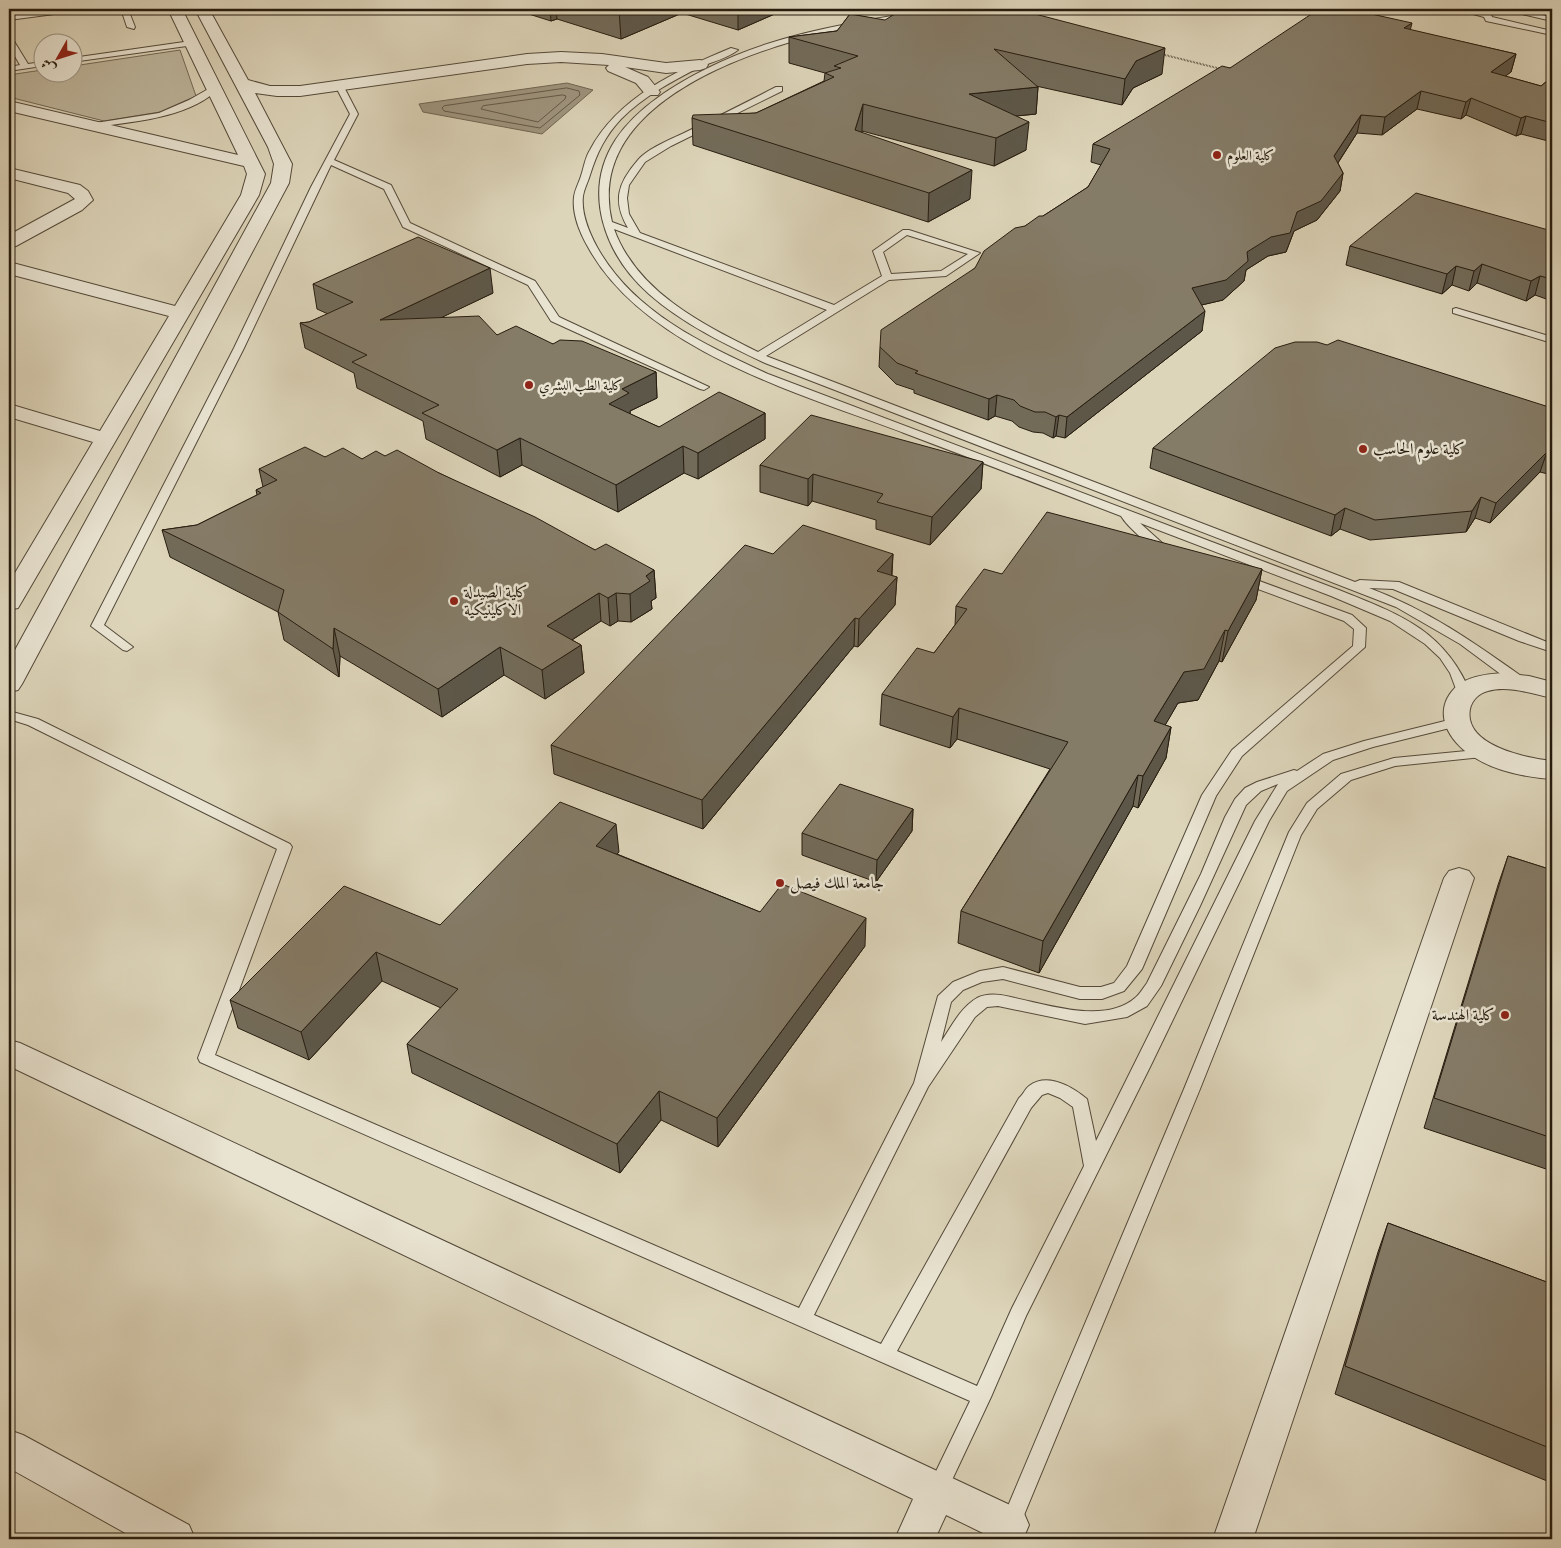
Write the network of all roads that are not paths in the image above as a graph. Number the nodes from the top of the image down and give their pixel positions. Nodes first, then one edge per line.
1 (77, 9) edge
2 (124, 9) edge
3 (175, 9) edge
4 (202, 9) edge
5 (971, 9) edge
6 (1459, 9) edge
7 (1494, 9) edge
8 (1504, 9) edge
9 (1544, 9) edge
10 (1552, 10) edge
11 (911, 12) edge
12 (929, 13) edge
13 (1487, 14) junction
14 (9, 18) edge
15 (1552, 20) edge
16 (130, 27) dead end
17 (1552, 33) edge
18 (9, 40) edge
19 (191, 43) junction
20 (82, 59) edge
21 (32, 65) edge
22 (25, 66) junction
23 (9, 69) edge
24 (634, 69) junction
25 (685, 77) junction
26 (242, 83) junction
27 (779, 89) dead end
28 (213, 90) junction
29 (342, 91) junction
30 (652, 92) junction
31 (9, 106) edge
32 (271, 110) junction
33 (89, 126) junction
34 (329, 161) junction
35 (251, 163) junction
36 (9, 173) edge
37 (606, 223) junction
38 (636, 234) junction
39 (9, 242) edge
40 (9, 268) edge
41 (887, 277) junction
42 (834, 309) junction
43 (1456, 311) dead end
44 (180, 313) junction
45 (1552, 340) edge
46 (758, 356) junction
47 (704, 387) dead end
48 (9, 410) edge
49 (105, 439) junction
50 (1124, 513) junction
51 (1179, 556) edge
52 (1232, 575) edge
53 (1350, 584) junction
54 (9, 603) edge
55 (127, 647) dead end
56 (1552, 648) edge
57 (1519, 682) junction
58 (9, 684) edge
59 (1552, 690) edge
60 (1464, 694) junction
61 (9, 715) edge
62 (1457, 722) junction
63 (1487, 753) junction
64 (1308, 770) junction
65 (1547, 774) edge
66 (1459, 878) dead end
67 (9, 1052) edge
68 (922, 1083) junction
69 (1092, 1165) junction
70 (803, 1318) junction
71 (885, 1354) junction
72 (982, 1396) junction
73 (14, 1459) edge
74 (937, 1491) junction
75 (1006, 1532) edge
76 (175, 1539) edge
77 (915, 1539) edge
78 (1233, 1539) edge

1 - 14 lane
2 - 16 lane
3 - 19 street
4 - 26 street
5 - 12 lane
6 - 13 lane
7 - 13 lane
8 - 15 lane
9 - 10 lane
11 - 25 lane
13 - 17 lane
18 - 22 lane
19 - 20 lane
19 - 28 street
21 - 22 lane
22 - 23 lane
24 - 25 street
24 - 25 street
24 - 26 street
24 - 29 street
24 - 30 street
25 - 30 lane
25 - 37 lane
26 - 32 street
27 - 38 lane
28 - 33 lane
28 - 35 street
29 - 32 street
29 - 34 lane
30 - 50 lane
31 - 33 street
32 - 58 street
33 - 35 street
34 - 47 lane
34 - 55 lane
35 - 44 street
36 - 39 street
37 - 38 lane
37 - 46 lane
38 - 42 lane
40 - 44 street
41 - 41 lane
41 - 42 lane
42 - 46 lane
43 - 45 lane
44 - 49 street
46 - 53 lane
48 - 49 street
49 - 54 street
50 - 51 lane
50 - 60 lane
52 - 68 lane
53 - 56 lane
53 - 57 lane
57 - 59 street
57 - 60 street
60 - 62 street
61 - 70 lane
62 - 63 street
62 - 64 lane
63 - 65 street
63 - 75 lane
64 - 68 lane
64 - 69 lane
66 - 78 street
67 - 74 street
68 - 70 lane
69 - 71 lane
69 - 72 lane
70 - 71 lane
71 - 72 lane
72 - 74 lane
73 - 76 street
74 - 75 street
74 - 77 street

